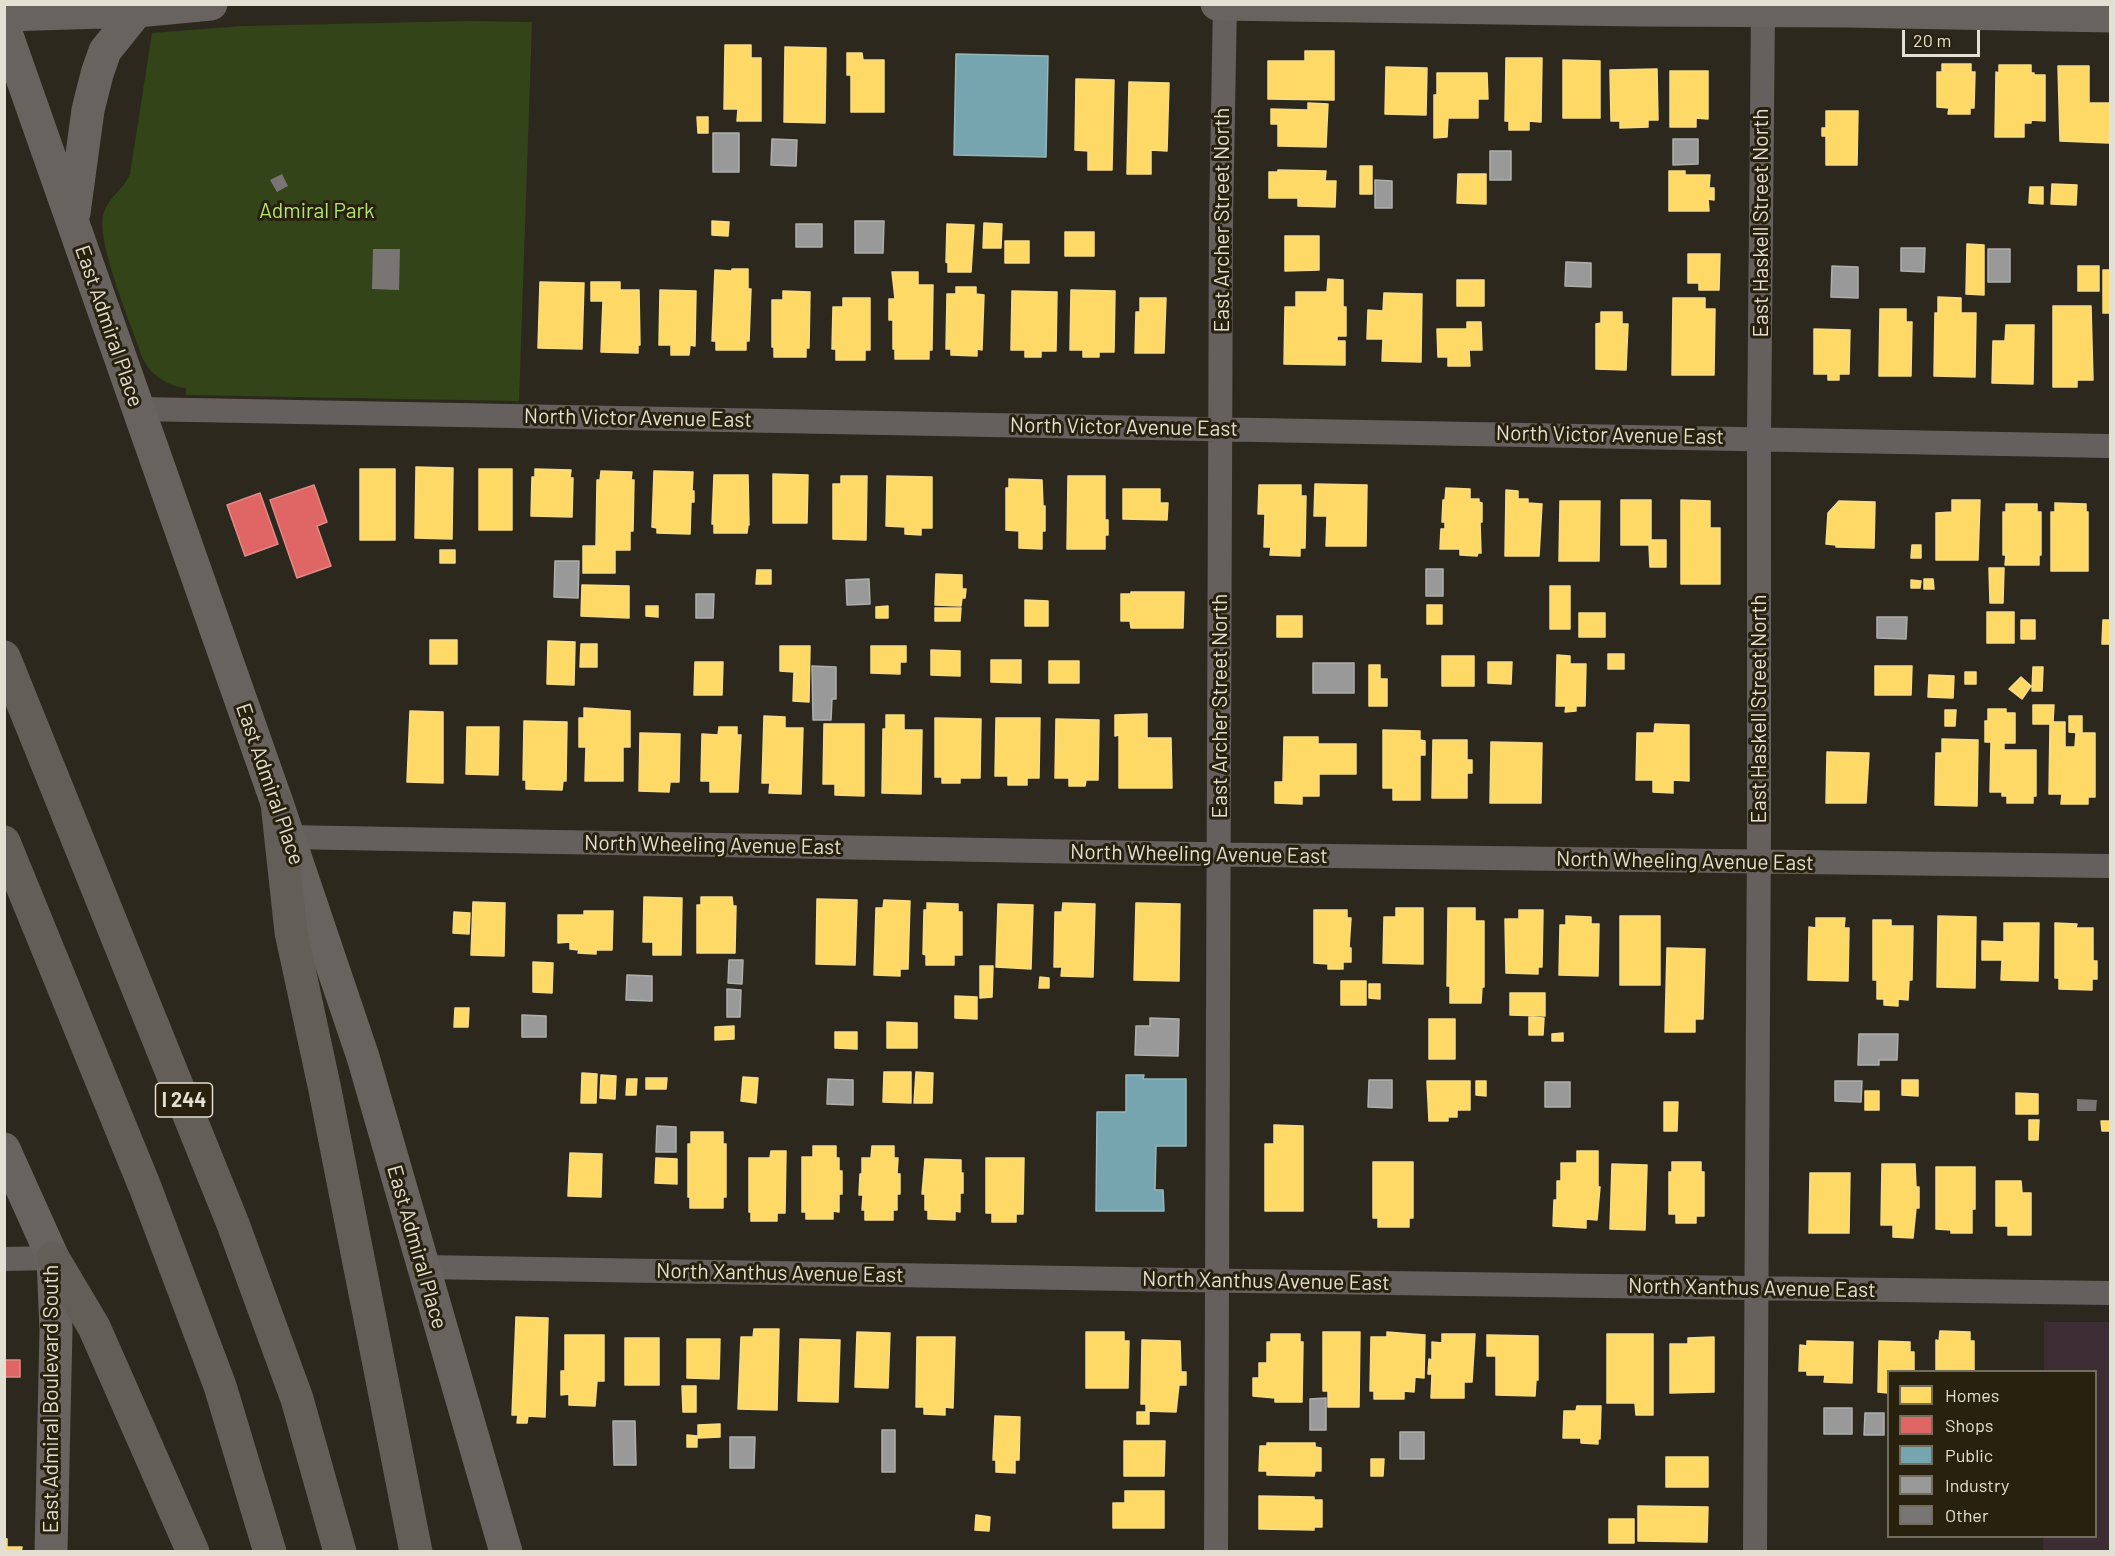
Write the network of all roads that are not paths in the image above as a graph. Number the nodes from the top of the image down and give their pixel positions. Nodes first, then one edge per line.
1 (211, 4) edge
2 (1217, 4) edge
3 (1225, 5) edge
4 (1640, 7) edge
5 (1763, 10) junction
6 (2063, 10) edge
7 (137, 11) junction
8 (4, 15) edge
9 (2110, 16) edge
10 (4, 27) edge
11 (73, 220) junction
12 (138, 409) junction
13 (1221, 429) junction
14 (1759, 438) junction
15 (2110, 446) edge
16 (4, 657) edge
17 (277, 803) junction
18 (288, 837) junction
19 (4, 842) edge
20 (1219, 855) junction
21 (1759, 862) junction
22 (2110, 866) edge
23 (4, 1149) edge
24 (53, 1258) junction
25 (4, 1259) edge
26 (422, 1267) junction
27 (1217, 1281) junction
28 (1757, 1288) junction
29 (2110, 1293) edge
30 (51, 1551) edge
31 (193, 1551) edge
32 (270, 1551) edge
33 (340, 1551) edge
34 (416, 1551) edge
35 (506, 1551) edge
36 (1216, 1551) edge
37 (1755, 1551) edge

1 - 7 main road
2 - 3 main road
3 - 4 main road
3 - 13 street, East Archer Street North
4 - 5 main road
5 - 6 main road
5 - 14 street, East Haskell Street North
6 - 9 main road
7 - 8 main road
7 - 11 main road
10 - 11 main road, East Admiral Place
11 - 12 main road, East Admiral Place
12 - 13 street, North Victor Avenue East
12 - 17 main road, East Admiral Place
13 - 14 street, North Victor Avenue East
13 - 20 street, East Archer Street North
14 - 15 street, North Victor Avenue East
14 - 21 street, East Haskell Street North
16 - 33 highway, I 244
17 - 18 main road, East Admiral Place
17 - 34 highway
18 - 20 street, North Wheeling Avenue East
18 - 26 main road, East Admiral Place
19 - 32 highway
20 - 21 street, North Wheeling Avenue East
20 - 27 street, East Archer Street North
21 - 22 street, North Wheeling Avenue East
21 - 28 street, East Haskell Street North
23 - 24 main road, East Admiral Boulevard South
24 - 25 street
24 - 30 main road, East Admiral Boulevard South
24 - 31 highway
26 - 27 street, North Xanthus Avenue East
26 - 35 main road, East Admiral Place
27 - 28 street, North Xanthus Avenue East
27 - 36 street, East Archer Street North
28 - 29 street, North Xanthus Avenue East
28 - 37 street, East Haskell Street North

